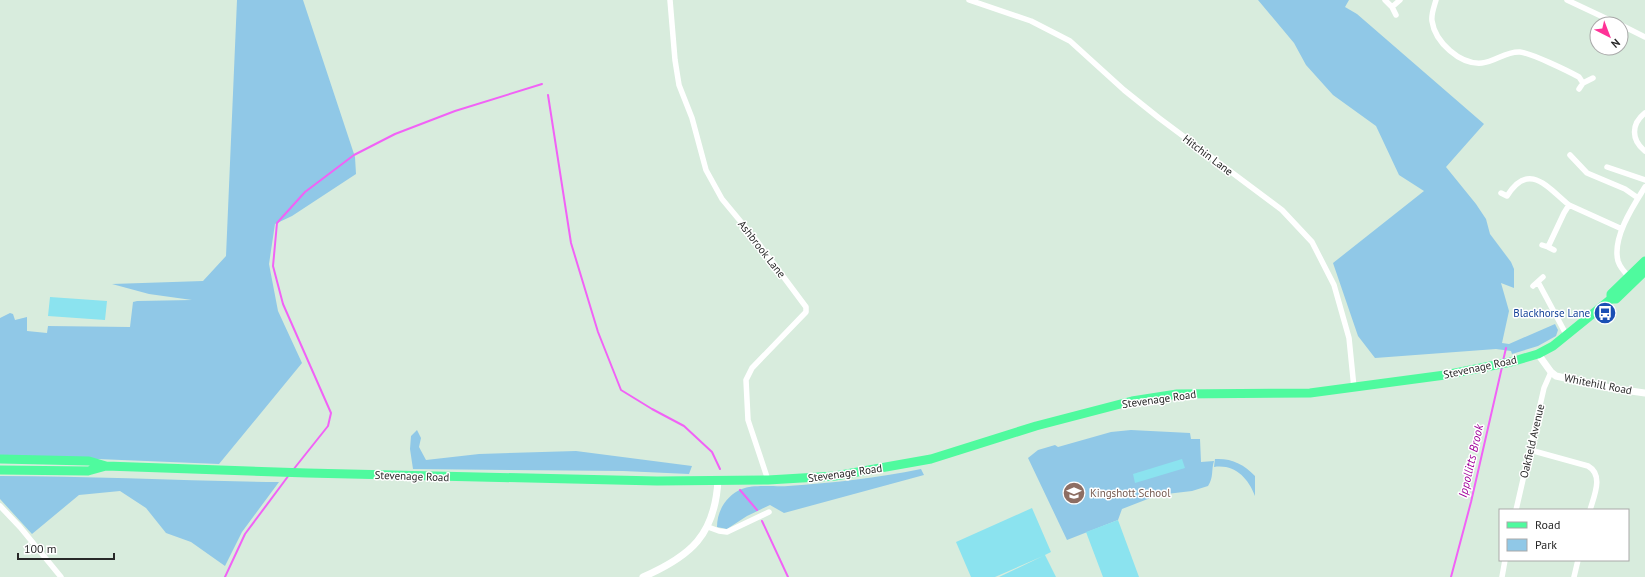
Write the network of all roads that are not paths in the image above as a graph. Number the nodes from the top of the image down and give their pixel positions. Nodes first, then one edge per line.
1 (670, 0) edge
2 (969, 0) edge
3 (1385, 0) edge
4 (1400, 0) edge
5 (1436, 0) edge
6 (1568, 0) edge
7 (1392, 7) junction
8 (1396, 15) dead end
9 (1601, 16) edge
10 (1629, 29) edge
11 (1645, 37) edge
12 (1593, 78) dead end
13 (1583, 83) junction
14 (1579, 89) dead end
15 (1645, 113) edge
16 (1645, 151) edge
17 (1570, 155) dead end
18 (1607, 167) dead end
19 (1645, 180) edge
20 (1645, 187) edge
21 (1502, 193) dead end
22 (1507, 196) junction
23 (1638, 198) junction
24 (1513, 200) dead end
25 (1569, 205) junction
26 (1622, 229) junction
27 (1542, 245) dead end
28 (1548, 247) junction
29 (1554, 250) dead end
30 (1645, 261) edge
31 (1645, 271) edge
32 (1543, 278) dead end
33 (1631, 279) junction
34 (1567, 336) junction
35 (1538, 354) junction
36 (1551, 372) junction
37 (1354, 388) junction
38 (1645, 393) edge
39 (1530, 450) junction
40 (0, 459) edge
41 (106, 466) junction
42 (0, 470) edge
43 (718, 480) junction
44 (768, 480) junction
45 (0, 506) edge
46 (1516, 509) edge
47 (1590, 509) edge
48 (769, 512) dead end
49 (708, 527) junction
50 (1505, 561) edge
51 (1578, 561) edge
52 (61, 577) edge
53 (643, 577) edge
54 (1502, 577) edge
55 (1574, 577) edge

1 - 44 street, Ashbrook Lane
2 - 37 street, Hitchin Lane
3 - 7 street
4 - 7 street
5 - 13 street
6 - 9 street
7 - 8 street
10 - 11 street
12 - 13 street
13 - 14 street
15 - 16 street
17 - 23 street
18 - 19 street
20 - 23 street
21 - 22 street
22 - 24 street
22 - 25 street
23 - 26 street
25 - 26 street
25 - 28 street
26 - 33 street
27 - 28 street
28 - 29 street
30 - 33 main road, Stevenage Road
31 - 33 main road, Stevenage Road
32 - 34 street
33 - 34 main road, Stevenage Road
34 - 35 main road, Stevenage Road
35 - 36 street, Whitehill Road
35 - 37 main road, Stevenage Road
36 - 38 street, Whitehill Road
36 - 39 street, Oakfield Avenue
37 - 44 main road, Stevenage Road
39 - 46 street, Oakfield Avenue
39 - 47 street
40 - 41 main road
41 - 42 main road
41 - 43 main road, Stevenage Road
43 - 44 main road, Stevenage Road
43 - 49 street
45 - 52 street
48 - 49 street
49 - 53 street
50 - 54 street
51 - 55 street

